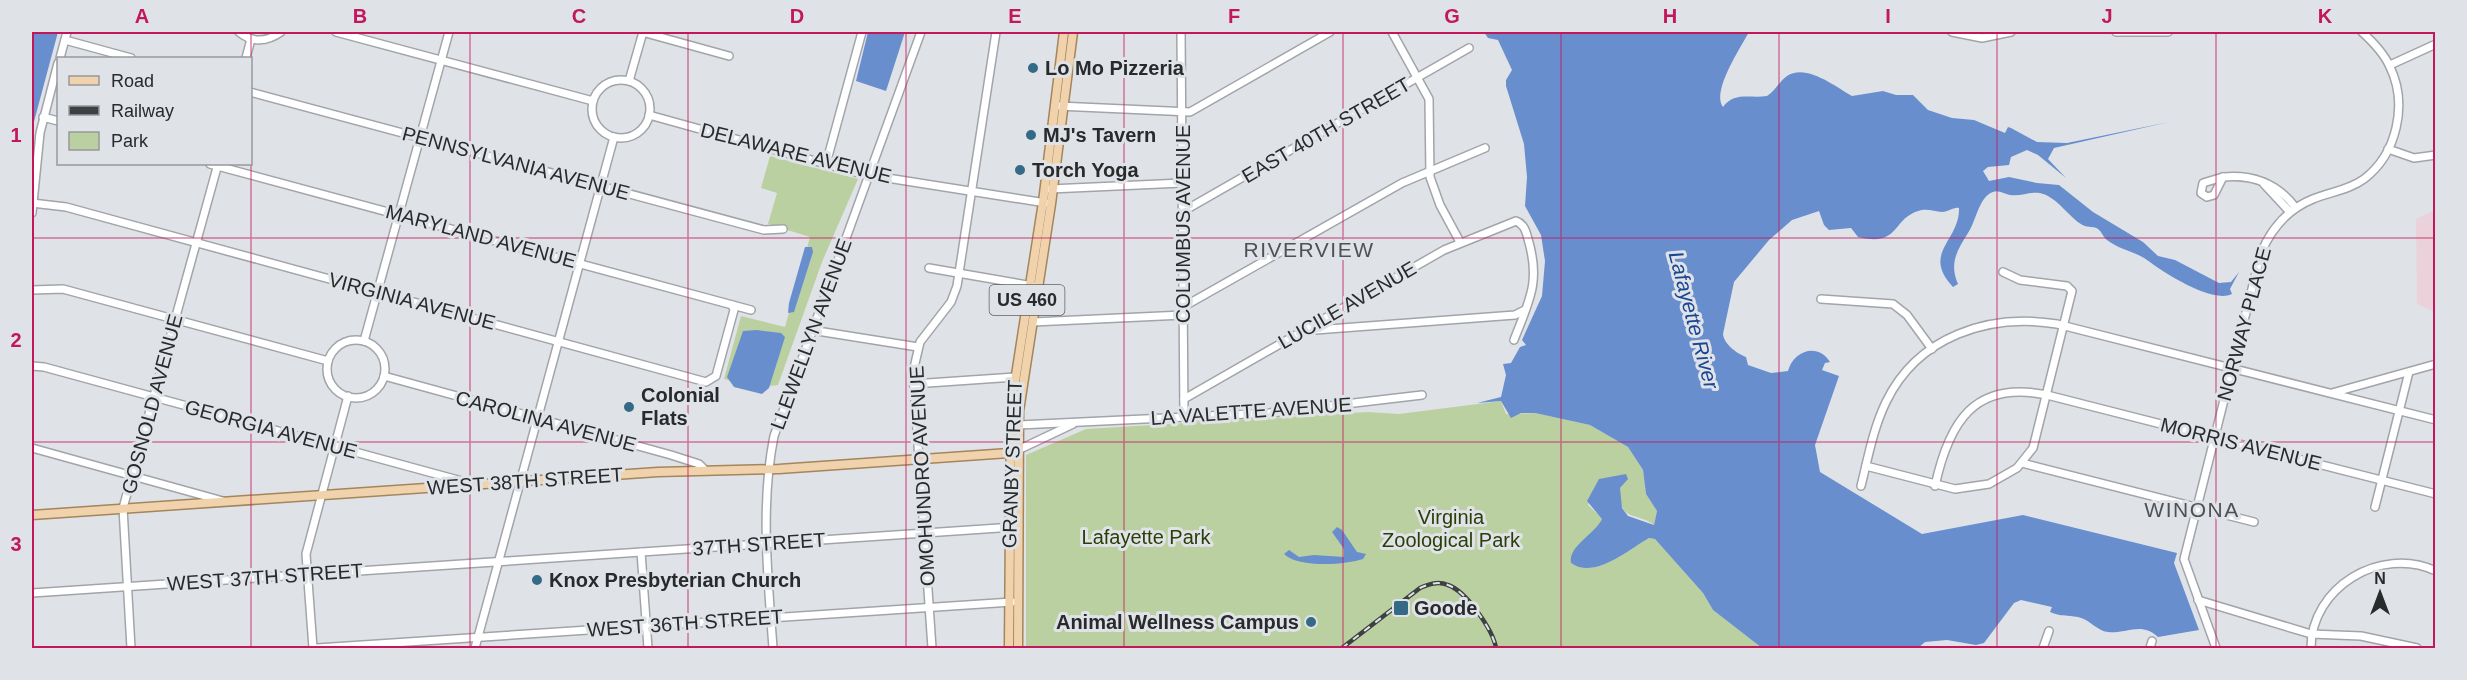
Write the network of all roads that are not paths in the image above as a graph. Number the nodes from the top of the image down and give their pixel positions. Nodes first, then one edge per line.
1 (67, 32) edge
2 (239, 32) edge
3 (280, 32) edge
4 (336, 32) edge
5 (449, 32) edge
6 (642, 32) edge
7 (862, 32) edge
8 (921, 32) edge
9 (996, 32) edge
10 (1064, 32) edge
11 (1073, 32) edge
12 (1181, 32) edge
13 (1330, 32) edge
14 (1392, 32) edge
15 (1952, 32) edge
16 (2011, 32) edge
17 (2116, 32) edge
18 (2168, 32) edge
19 (2362, 32) edge
20 (251, 39) junction
21 (65, 40) junction
22 (2436, 44) edge
23 (1469, 48) dead end
24 (729, 56) dead end
25 (60, 57) edge
26 (127, 57) edge
27 (246, 57) edge
28 (441, 60) junction
29 (2390, 65) junction
30 (57, 67) edge
31 (1418, 77) junction
32 (630, 81) junction
33 (252, 93) edge
34 (593, 101) junction
35 (1060, 106) junction
36 (1182, 112) junction
37 (649, 115) junction
38 (44, 117) junction
39 (57, 122) edge
40 (419, 137) junction
41 (614, 137) junction
42 (1485, 148) dead end
43 (2388, 149) junction
44 (2436, 155) edge
45 (826, 164) junction
46 (215, 165) edge
47 (219, 165) edge
48 (1430, 169) junction
49 (867, 175) junction
50 (2223, 177) dead end
51 (1182, 183) junction
52 (601, 186) junction
53 (1049, 189) junction
54 (972, 191) junction
55 (32, 203) edge
56 (1047, 203) junction
57 (2293, 210) junction
58 (1182, 212) junction
59 (32, 213) edge
60 (399, 214) junction
61 (783, 229) dead end
62 (197, 242) junction
63 (1460, 242) junction
64 (579, 263) junction
65 (929, 268) dead end
66 (2003, 272) dead end
67 (959, 274) junction
68 (1034, 286) junction
69 (32, 290) edge
70 (377, 291) junction
71 (1821, 299) dead end
72 (732, 305) junction
73 (751, 310) dead end
74 (1525, 310) junction
75 (1183, 311) junction
76 (176, 320) junction
77 (1033, 322) junction
78 (2064, 326) junction
79 (1308, 328) junction
80 (812, 330) junction
81 (1514, 340) dead end
82 (364, 341) junction
83 (558, 341) junction
84 (918, 347) junction
85 (1932, 349) junction
86 (328, 361) junction
87 (2436, 364) edge
88 (32, 366) edge
89 (2231, 368) junction
90 (2409, 372) junction
91 (384, 376) junction
92 (1015, 377) junction
93 (913, 384) junction
94 (2330, 394) junction
95 (1422, 395) dead end
96 (2047, 395) junction
97 (348, 396) junction
98 (154, 397) junction
99 (1184, 399) junction
100 (2400, 411) junction
101 (1184, 417) junction
102 (537, 418) junction
103 (2436, 420) edge
104 (1078, 422) junction
105 (1018, 425) junction
106 (2214, 438) junction
107 (336, 446) junction
108 (32, 447) edge
109 (1014, 452) junction
110 (919, 461) junction
111 (2022, 463) junction
112 (1866, 466) junction
113 (767, 469) junction
114 (705, 470) junction
115 (133, 474) junction
116 (2382, 480) junction
117 (521, 481) junction
118 (474, 485) junction
119 (1861, 486) dead end
120 (1935, 486) junction
121 (2436, 494) edge
122 (322, 495) junction
123 (226, 501) junction
124 (2375, 507) dead end
125 (123, 508) junction
126 (2197, 508) junction
127 (32, 515) edge
128 (2254, 522) dead end
129 (1013, 527) junction
130 (924, 533) junction
131 (766, 544) junction
132 (641, 552) junction
133 (499, 561) junction
134 (2436, 571) edge
135 (308, 574) junction
136 (126, 587) junction
137 (32, 593) edge
138 (2198, 600) junction
139 (1013, 602) junction
140 (929, 608) junction
141 (771, 618) junction
142 (646, 626) junction
143 (2049, 631) dead end
144 (2311, 634) junction
145 (478, 638) junction
146 (131, 648) edge
147 (315, 648) edge
148 (475, 648) edge
149 (648, 648) edge
150 (773, 648) edge
151 (932, 648) edge
152 (1009, 648) edge
153 (1018, 648) edge
154 (2043, 648) edge
155 (2216, 648) edge
156 (2311, 648) edge
157 (2417, 648) edge

1 - 21 street
2 - 20 street
3 - 20 street
4 - 28 street
5 - 28 street
6 - 24 street
6 - 32 street
7 - 45 street
8 - 49 street, LLEWELLYN AVENUE
9 - 54 street, OMOHUNDRO AVENUE
10 - 35 main road, GRANBY STREET / US 460
11 - 35 main road, GRANBY STREET / US 460
12 - 36 street, COLUMBUS AVENUE
13 - 36 street
14 - 31 street
15 - 16 street
17 - 18 street
19 - 29 street, NORWAY PLACE
20 - 27 street
21 - 25 street
21 - 26 street
22 - 29 street
23 - 31 street, EAST 40TH STREET
28 - 34 street
28 - 40 street
29 - 43 street, NORWAY PLACE
30 - 38 street
31 - 48 street
31 - 58 street, EAST 40TH STREET
32 - 34 street
32 - 37 street
33 - 40 street, PENNSYLVANIA AVENUE
34 - 41 street
35 - 36 street
35 - 53 main road, GRANBY STREET / US 460
36 - 51 street, COLUMBUS AVENUE
37 - 41 street
37 - 45 street, DELAWARE AVENUE
38 - 39 street
38 - 55 street
40 - 52 street, PENNSYLVANIA AVENUE
40 - 60 street
41 - 52 street
42 - 48 street
43 - 44 street
43 - 57 street, NORWAY PLACE
45 - 49 street, DELAWARE AVENUE
46 - 62 street, GOSNOLD AVENUE
47 - 60 street, MARYLAND AVENUE
48 - 63 street
48 - 75 street
49 - 54 street, DELAWARE AVENUE
49 - 80 street, LLEWELLYN AVENUE
50 - 57 street
51 - 53 street
51 - 58 street, COLUMBUS AVENUE
52 - 61 street, PENNSYLVANIA AVENUE
52 - 64 street
53 - 56 main road, GRANBY STREET / US 460
54 - 56 street, DELAWARE AVENUE
54 - 67 street, OMOHUNDRO AVENUE
55 - 59 street
55 - 62 street, VIRGINIA AVENUE
56 - 68 main road, GRANBY STREET / US 460
57 - 89 street, NORWAY PLACE
58 - 75 street, COLUMBUS AVENUE
60 - 64 street, MARYLAND AVENUE
60 - 70 street
62 - 70 street, VIRGINIA AVENUE
62 - 76 street, GOSNOLD AVENUE
63 - 74 street, LUCILE AVENUE
63 - 79 street, LUCILE AVENUE
64 - 72 street, MARYLAND AVENUE
64 - 83 street
65 - 67 street
66 - 78 street
67 - 68 street
67 - 84 street, OMOHUNDRO AVENUE
68 - 77 main road, GRANBY STREET / US 460
68 - 92 main road, GRANBY STREET / US 460
69 - 76 street
70 - 82 street
70 - 83 street, VIRGINIA AVENUE
71 - 85 street
72 - 73 street, MARYLAND AVENUE
72 - 83 street, VIRGINIA AVENUE
74 - 79 street
74 - 81 street
75 - 77 street
75 - 99 street, COLUMBUS AVENUE
76 - 86 street
76 - 98 street, GOSNOLD AVENUE
77 - 105 main road, GRANBY STREET / US 460
78 - 85 street
78 - 89 street
78 - 96 street
79 - 99 street, LUCILE AVENUE
80 - 84 street
80 - 113 street, LLEWELLYN AVENUE
82 - 86 street
82 - 91 street
83 - 102 street
84 - 93 street, OMOHUNDRO AVENUE
85 - 112 street
86 - 97 street
87 - 90 street
88 - 98 street, GEORGIA AVENUE
89 - 94 street
89 - 106 street, NORWAY PLACE
90 - 94 street
90 - 100 street
91 - 97 street
91 - 102 street, CAROLINA AVENUE
92 - 93 street
92 - 109 main road, GRANBY STREET / US 460
93 - 110 street, OMOHUNDRO AVENUE
94 - 100 street
95 - 101 street, LA VALETTE AVENUE
96 - 106 street, MORRIS AVENUE
96 - 111 street
96 - 120 street, MORRIS AVENUE
97 - 107 street
98 - 107 street, GEORGIA AVENUE
98 - 115 street, GOSNOLD AVENUE
99 - 101 street, COLUMBUS AVENUE
100 - 103 street
100 - 116 street
101 - 104 street, LA VALETTE AVENUE
102 - 114 street, CAROLINA AVENUE
102 - 117 street
104 - 105 street, LA VALETTE AVENUE
104 - 109 street, LA VALETTE AVENUE
105 - 109 main road, GRANBY STREET / US 460
106 - 116 street, MORRIS AVENUE
106 - 126 street, NORWAY PLACE
107 - 118 street, GEORGIA AVENUE
107 - 122 street
108 - 115 street
109 - 110 main road, WEST 38TH STREET
109 - 129 main road, GRANBY STREET / US 460
110 - 113 main road, WEST 38TH STREET
110 - 130 street, OMOHUNDRO AVENUE
111 - 120 street
111 - 126 street
112 - 119 street
112 - 120 street
113 - 114 main road, WEST 38TH STREET
113 - 131 street, LLEWELLYN AVENUE
114 - 117 main road, WEST 38TH STREET
115 - 123 street
115 - 125 street, GOSNOLD AVENUE
116 - 121 street, MORRIS AVENUE
116 - 124 street
117 - 118 main road, WEST 38TH STREET
117 - 133 street
118 - 122 main road, WEST 38TH STREET
122 - 123 main road, WEST 38TH STREET
122 - 135 street
123 - 125 main road, WEST 38TH STREET
125 - 127 main road, WEST 38TH STREET
125 - 136 street, GOSNOLD AVENUE
126 - 128 street
126 - 138 street, NORWAY PLACE
129 - 130 street, 37TH STREET
129 - 139 main road, GRANBY STREET / US 460
130 - 131 street, 37TH STREET
130 - 140 street, OMOHUNDRO AVENUE
131 - 132 street, 37TH STREET
131 - 141 street, LLEWELLYN AVENUE
132 - 133 street, 37TH STREET
132 - 142 street
133 - 135 street, WEST 37TH STREET
133 - 145 street
134 - 144 street
135 - 136 street, WEST 37TH STREET
135 - 147 street
136 - 137 street, WEST 37TH STREET
136 - 146 street, GOSNOLD AVENUE
138 - 144 street
138 - 155 street, NORWAY PLACE
139 - 140 street, WEST 36TH STREET
139 - 152 main road, GRANBY STREET / US 460
139 - 153 main road, GRANBY STREET / US 460
140 - 141 street, WEST 36TH STREET
140 - 151 street, OMOHUNDRO AVENUE
141 - 142 street, WEST 36TH STREET
141 - 150 street, LLEWELLYN AVENUE
142 - 145 street, WEST 36TH STREET
142 - 149 street
143 - 154 street
144 - 156 street
144 - 157 street
145 - 147 street, WEST 36TH STREET
145 - 148 street

